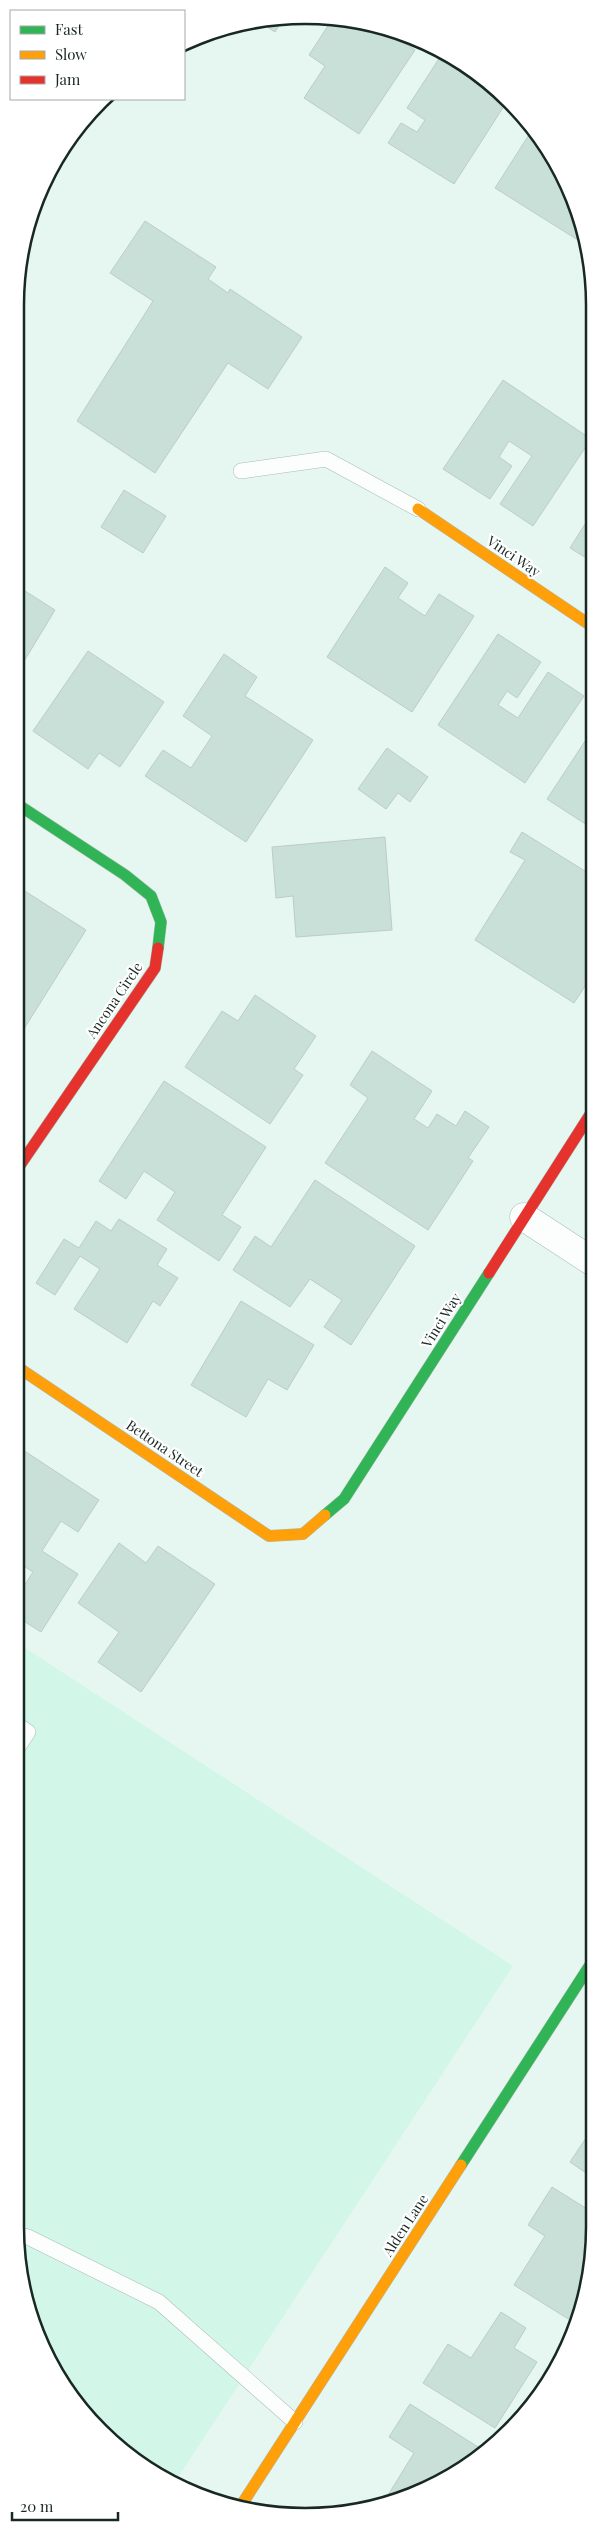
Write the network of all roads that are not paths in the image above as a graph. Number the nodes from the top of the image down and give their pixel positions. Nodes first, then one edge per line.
1 (241, 471) dead end
2 (418, 508) joint
3 (586, 623) edge
4 (24, 809) edge
5 (586, 1119) edge
6 (24, 1159) edge
7 (524, 1217) junction
8 (586, 1258) edge
9 (24, 1371) edge
10 (303, 1534) joint
11 (586, 1971) edge
12 (24, 2236) edge
13 (295, 2422) junction
14 (244, 2502) edge

1 - 2 lane
2 - 3 street, Vinci Way
4 - 6 street, Ancona Circle
5 - 7 street, Vinci Way
7 - 8 street
7 - 10 street, Vinci Way
9 - 10 street, Bettona Street
11 - 13 street, Alden Lane
12 - 13 lane
13 - 14 street, Alden Lane

